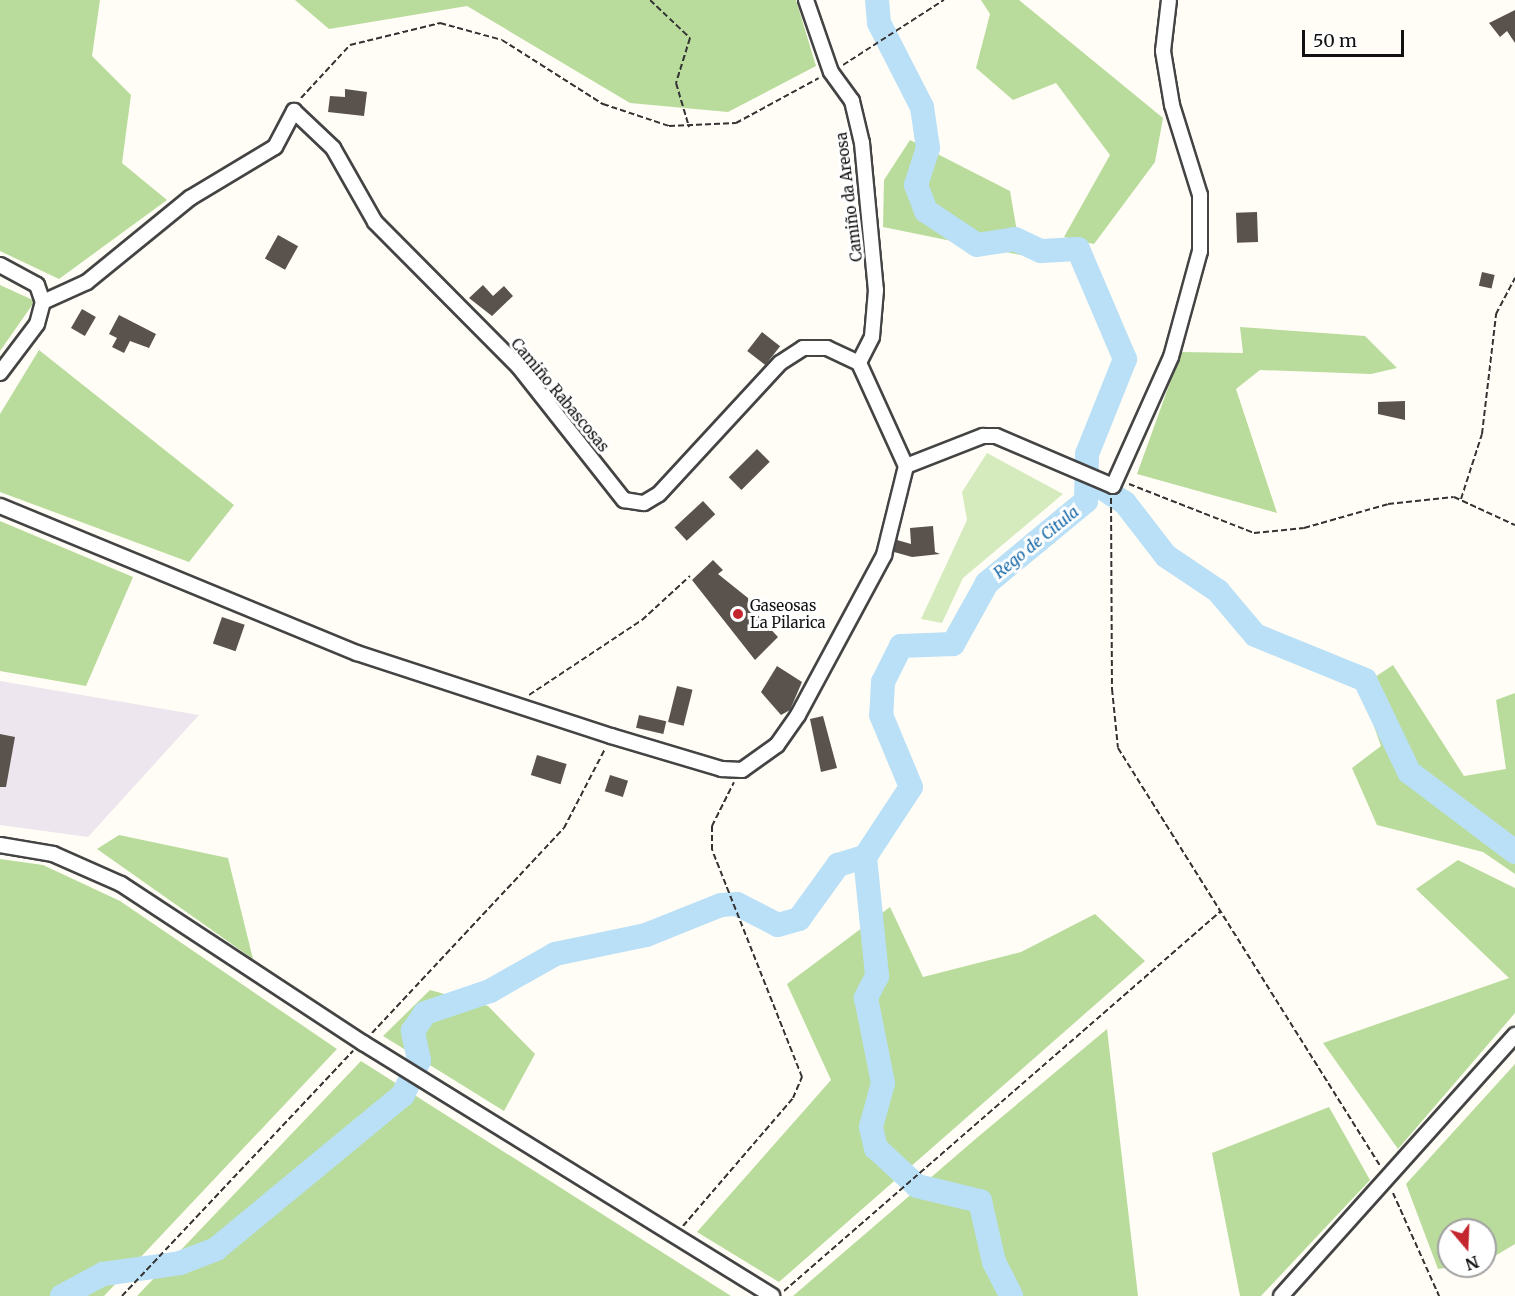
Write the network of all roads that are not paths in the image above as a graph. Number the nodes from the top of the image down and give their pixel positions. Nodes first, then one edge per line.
1 (806, 0) edge
2 (1169, 0) edge
3 (0, 265) edge
4 (43, 302) junction
5 (859, 363) junction
6 (0, 373) edge
7 (906, 466) junction
8 (0, 506) edge
9 (0, 845) edge
10 (1515, 1035) edge
11 (772, 1296) edge
12 (1281, 1296) edge

1 - 5 street, Camiño da Areosa
2 - 7 street
3 - 4 street
4 - 5 street, Camiño Rabascosas
4 - 6 street
5 - 7 street
7 - 8 street
9 - 11 street
10 - 12 street

